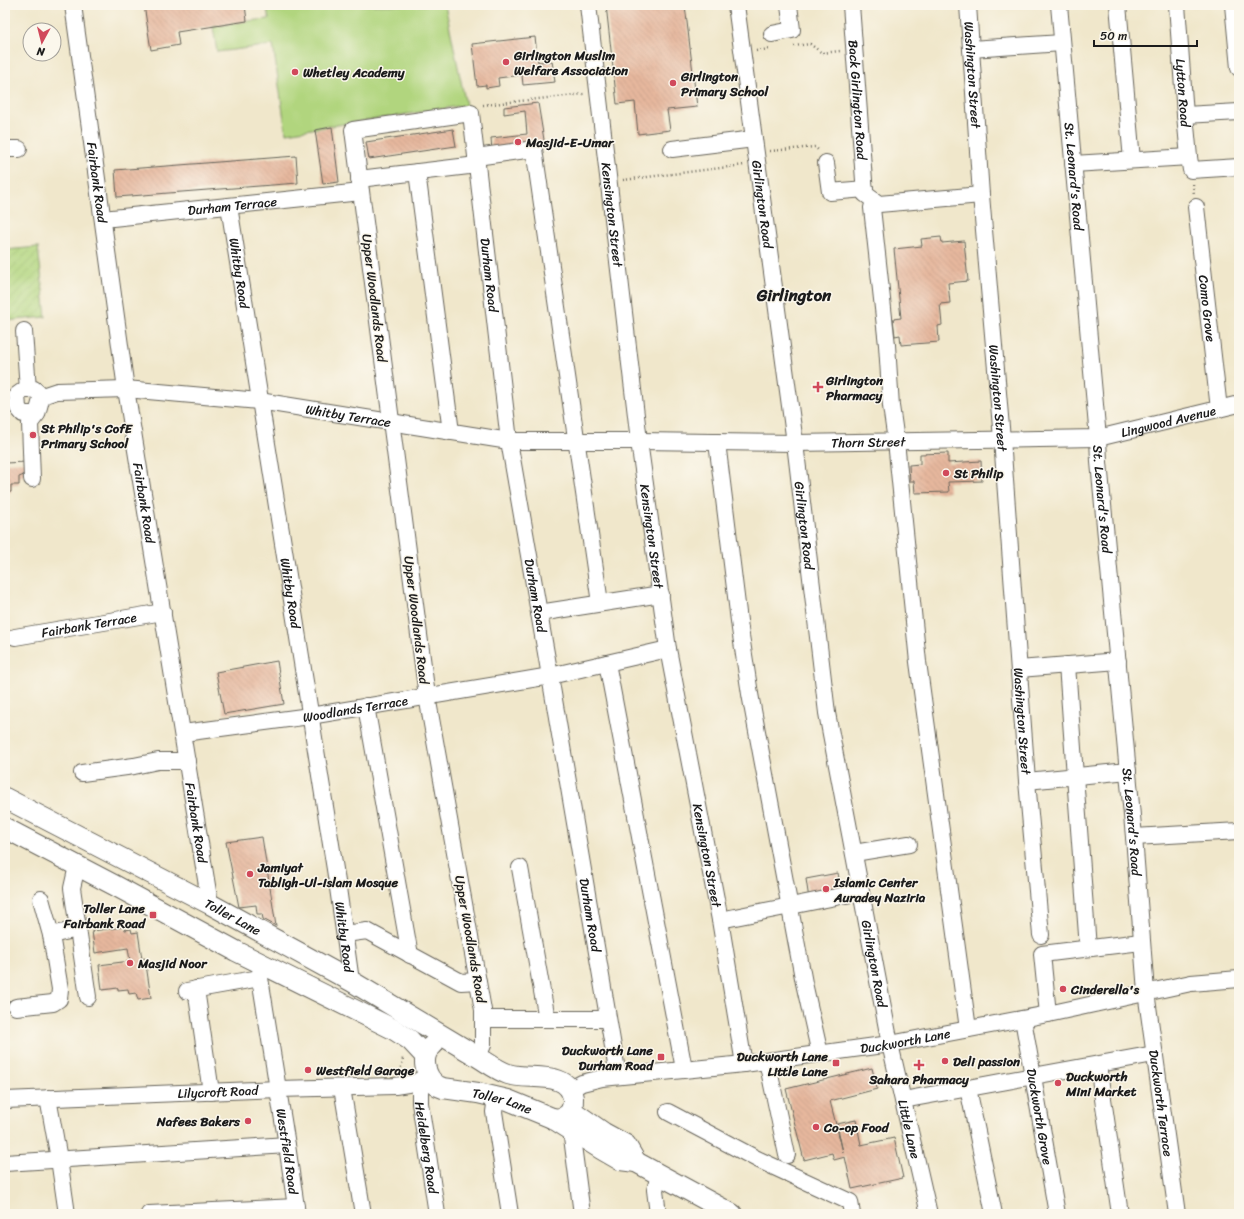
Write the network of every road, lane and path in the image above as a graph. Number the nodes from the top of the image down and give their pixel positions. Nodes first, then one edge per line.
1 (74, 5) edge
2 (588, 5) edge
3 (736, 5) edge
4 (789, 5) edge
5 (851, 5) edge
6 (968, 5) edge
7 (1059, 5) edge
8 (1118, 5) edge
9 (1177, 5) edge
10 (1233, 5) edge
11 (772, 41) joint
12 (1062, 43) junction
13 (788, 46) dead end
14 (854, 49) junction
15 (971, 49) junction
16 (742, 52) junction
17 (1239, 68) edge
18 (598, 93) junction
19 (1239, 112) edge
20 (471, 113) junction
21 (1185, 115) junction
22 (672, 149) dead end
23 (755, 152) junction
24 (1132, 160) junction
25 (476, 161) junction
26 (826, 163) joint
27 (1190, 163) junction
28 (1073, 164) junction
29 (1239, 167) edge
30 (417, 172) junction
31 (608, 182) junction
32 (360, 186) junction
33 (868, 195) junction
34 (982, 195) junction
35 (229, 206) junction
36 (1196, 207) joint
37 (103, 219) junction
38 (24, 331) dead end
39 (126, 389) junction
40 (42, 392) junction
41 (259, 400) junction
42 (1239, 404) edge
43 (1219, 409) junction
44 (37, 414) junction
45 (390, 421) junction
46 (451, 432) junction
47 (1098, 438) junction
48 (1002, 439) junction
49 (509, 441) junction
50 (576, 441) junction
51 (639, 441) junction
52 (896, 441) junction
53 (717, 442) junction
54 (795, 443) junction
55 (32, 478) dead end
56 (661, 594) junction
57 (600, 603) junction
58 (163, 612) junction
59 (539, 613) junction
60 (15, 637) dead end
61 (668, 649) junction
62 (1118, 661) junction
63 (608, 663) junction
64 (1067, 665) junction
65 (1019, 669) junction
66 (550, 676) junction
67 (426, 696) junction
68 (366, 706) junction
69 (310, 716) junction
70 (183, 733) junction
71 (187, 761) junction
72 (1128, 771) junction
73 (82, 773) dead end
74 (1075, 776) junction
75 (1027, 780) junction
76 (5, 798) edge
77 (5, 828) edge
78 (1239, 831) edge
79 (1134, 837) junction
80 (88, 841) junction
81 (909, 844) dead end
82 (854, 853) junction
83 (77, 866) junction
84 (520, 868) dead end
85 (861, 892) junction
86 (41, 899) dead end
87 (210, 904) junction
88 (790, 906) junction
89 (720, 920) junction
90 (78, 929) junction
91 (200, 932) junction
92 (345, 934) junction
93 (50, 935) junction
94 (1041, 935) dead end
95 (1142, 942) junction
96 (1088, 948) junction
97 (410, 955) junction
98 (261, 971) junction
99 (1239, 979) edge
100 (351, 980) junction
101 (478, 981) junction
102 (1146, 992) junction
103 (88, 997) dead end
104 (340, 1002) junction
105 (16, 1007) dead end
106 (1048, 1014) junction
107 (484, 1019) junction
108 (547, 1019) junction
109 (608, 1019) junction
110 (1023, 1019) junction
111 (968, 1029) junction
112 (456, 1044) junction
113 (890, 1044) junction
114 (402, 1051) dead end
115 (820, 1054) junction
116 (1154, 1054) junction
117 (425, 1056) junction
118 (478, 1057) junction
119 (767, 1061) junction
120 (744, 1064) junction
121 (1098, 1065) junction
122 (684, 1069) junction
123 (618, 1076) junction
124 (1033, 1076) junction
125 (425, 1078) junction
126 (384, 1086) junction
127 (342, 1088) junction
128 (968, 1088) junction
129 (278, 1089) junction
130 (569, 1090) junction
131 (211, 1092) junction
132 (496, 1097) junction
133 (48, 1098) junction
134 (5, 1100) edge
135 (903, 1100) junction
136 (571, 1110) junction
137 (668, 1112) dead end
138 (552, 1118) junction
139 (571, 1130) junction
140 (287, 1145) junction
141 (787, 1155) dead end
142 (59, 1159) junction
143 (636, 1162) junction
144 (5, 1163) edge
145 (658, 1175) junction
146 (296, 1211) edge
147 (178, 1213) edge
148 (727, 1213) edge
149 (66, 1214) edge
150 (148, 1214) edge
151 (363, 1214) edge
152 (437, 1214) edge
153 (510, 1214) edge
154 (582, 1214) edge
155 (658, 1214) edge
156 (852, 1214) edge
157 (929, 1214) edge
158 (994, 1214) edge
159 (1057, 1214) edge
160 (1120, 1214) edge
161 (1177, 1214) edge

1 - 37 street, Fairbank Road
2 - 18 street, Kensington Street
3 - 16 street, Girlington Road
4 - 11 street
5 - 14 street, Back Girlington Road
6 - 15 street, Washington Street
7 - 12 street, St. Leonard's Road
8 - 24 street
9 - 21 street, Lytton Road
10 - 17 street
11 - 16 path
12 - 15 street
12 - 28 street, St. Leonard's Road
13 - 14 path
14 - 33 street, Back Girlington Road
15 - 34 street, Washington Street
16 - 23 street, Girlington Road
18 - 20 path
18 - 31 street, Kensington Street
19 - 21 street
20 - 25 street, Durham Road
20 - 32 street, Upper Woodlands Road
21 - 27 street, Lytton Road
22 - 23 street
23 - 26 path
23 - 31 path
23 - 54 street, Girlington Road
24 - 27 street
24 - 28 street
25 - 30 street, Durham Terrace
25 - 49 street, Durham Road
25 - 50 street, Durham Terrace
26 - 33 street
27 - 29 street
27 - 36 path
28 - 47 street, St. Leonard's Road
30 - 32 street, Durham Terrace
30 - 46 street
31 - 51 street, Kensington Street
32 - 35 street, Durham Terrace
32 - 45 street, Upper Woodlands Road
33 - 34 street
33 - 52 street, Back Girlington Road
34 - 48 street, Washington Street
35 - 37 street, Durham Terrace
35 - 41 street, Whitby Road
36 - 43 street, Como Grove
37 - 39 street, Fairbank Road
38 - 40 street
39 - 40 street, Whitby Terrace
39 - 41 street, Whitby Terrace
39 - 58 street, Fairbank Road
40 - 44 street
40 - 44 street
41 - 45 street, Whitby Terrace
41 - 69 street, Whitby Road
42 - 43 street, Lingwood Avenue
43 - 47 street, Lingwood Avenue
44 - 55 street
45 - 46 street, Whitby Terrace
45 - 67 street, Upper Woodlands Road
46 - 49 street, Whitby Terrace
47 - 48 street, Thorn Street
47 - 62 street, St. Leonard's Road
48 - 52 street, Thorn Street
48 - 65 street, Washington Street
49 - 50 street, Whitby Terrace
49 - 59 street, Durham Road
50 - 51 street, Whitby Terrace
50 - 57 street
51 - 53 street, Thorn Street
51 - 56 street, Kensington Street
52 - 54 street, Thorn Street
52 - 111 street, Back Girlington Road
53 - 54 street, Thorn Street
53 - 88 street
54 - 82 street, Girlington Road
56 - 57 street
56 - 61 street, Kensington Street
57 - 59 street
58 - 60 street, Fairbank Terrace
58 - 70 street, Fairbank Road
59 - 66 street, Durham Road
61 - 63 street, Woodlands Terrace
61 - 89 street, Kensington Street
62 - 64 street
62 - 72 street, St. Leonard's Road
63 - 66 street, Woodlands Terrace
63 - 122 street
64 - 65 street
64 - 74 street
65 - 75 street, Washington Street
66 - 67 street, Woodlands Terrace
66 - 109 street, Durham Road
67 - 68 street, Woodlands Terrace
67 - 101 street, Upper Woodlands Road
68 - 69 street, Woodlands Terrace
68 - 97 street
69 - 70 street, Woodlands Terrace
69 - 92 street, Whitby Road
70 - 71 street, Fairbank Road
71 - 73 street
71 - 87 street, Fairbank Road
72 - 74 street
72 - 79 street, St. Leonard's Road
74 - 75 street
74 - 96 street
75 - 94 street, Washington Street
76 - 80 main road, Toller Lane
77 - 83 main road
78 - 79 street
79 - 95 street, St. Leonard's Road
80 - 83 main road
80 - 87 main road, Toller Lane
81 - 82 street
82 - 85 street, Girlington Road
83 - 90 street
83 - 91 main road
84 - 108 street
85 - 88 street
85 - 113 street, Girlington Road
86 - 93 street
87 - 91 main road
87 - 100 main road, Toller Lane
88 - 89 street
88 - 115 street
89 - 120 street, Kensington Street
90 - 93 street
90 - 103 street
91 - 98 main road
92 - 97 street
92 - 100 street, Whitby Road
93 - 105 street
95 - 96 street
95 - 102 street, St. Leonard's Road
96 - 106 street
97 - 101 street
98 - 104 main road
98 - 129 street, Westfield Road
98 - 131 street
99 - 102 street, Duckworth Lane
100 - 104 main road
100 - 112 main road, Toller Lane
101 - 107 street, Upper Woodlands Road
102 - 106 street, Duckworth Lane
102 - 116 street, Duckworth Terrace
104 - 117 main road
106 - 110 street, Duckworth Lane
107 - 108 street
107 - 118 street, Upper Woodlands Road
108 - 109 street
109 - 123 street, Durham Road
110 - 111 street, Duckworth Lane
110 - 124 street, Duckworth Grove
111 - 113 street, Duckworth Lane
112 - 117 main road, Toller Lane
112 - 118 main road, Toller Lane
113 - 115 street, Duckworth Lane
113 - 135 street, Little Lane
114 - 126 path
115 - 119 street, Duckworth Lane
116 - 121 street
116 - 161 street, Duckworth Terrace
117 - 125 main road
118 - 130 main road, Toller Lane
119 - 120 street, Duckworth Lane
119 - 141 street
120 - 122 street, Duckworth Lane
121 - 124 street
121 - 160 street
122 - 123 street, Duckworth Lane
123 - 130 street, Duckworth Lane
124 - 128 street
124 - 159 street, Duckworth Grove
125 - 126 street, Lilycroft Road
125 - 132 main road, Toller Lane
125 - 152 street, Heidelberg Road
126 - 127 street, Lilycroft Road
127 - 129 street, Lilycroft Road
127 - 151 street
128 - 135 street
128 - 158 street
129 - 131 street, Lilycroft Road
129 - 140 street, Westfield Road
130 - 136 main road
131 - 133 street, Lilycroft Road
132 - 138 main road, Toller Lane
132 - 153 street
133 - 134 street, Lilycroft Road
133 - 142 street
135 - 157 street, Little Lane
136 - 138 main road
136 - 143 main road, Toller Lane
137 - 156 street
138 - 139 main road, Toller Lane
139 - 143 main road, Toller Lane
139 - 154 street
140 - 142 street
140 - 146 street, Westfield Road
142 - 144 street
142 - 149 street
143 - 145 main road, Toller Lane
145 - 148 main road, Toller Lane
145 - 155 street
146 - 147 street
147 - 150 street

